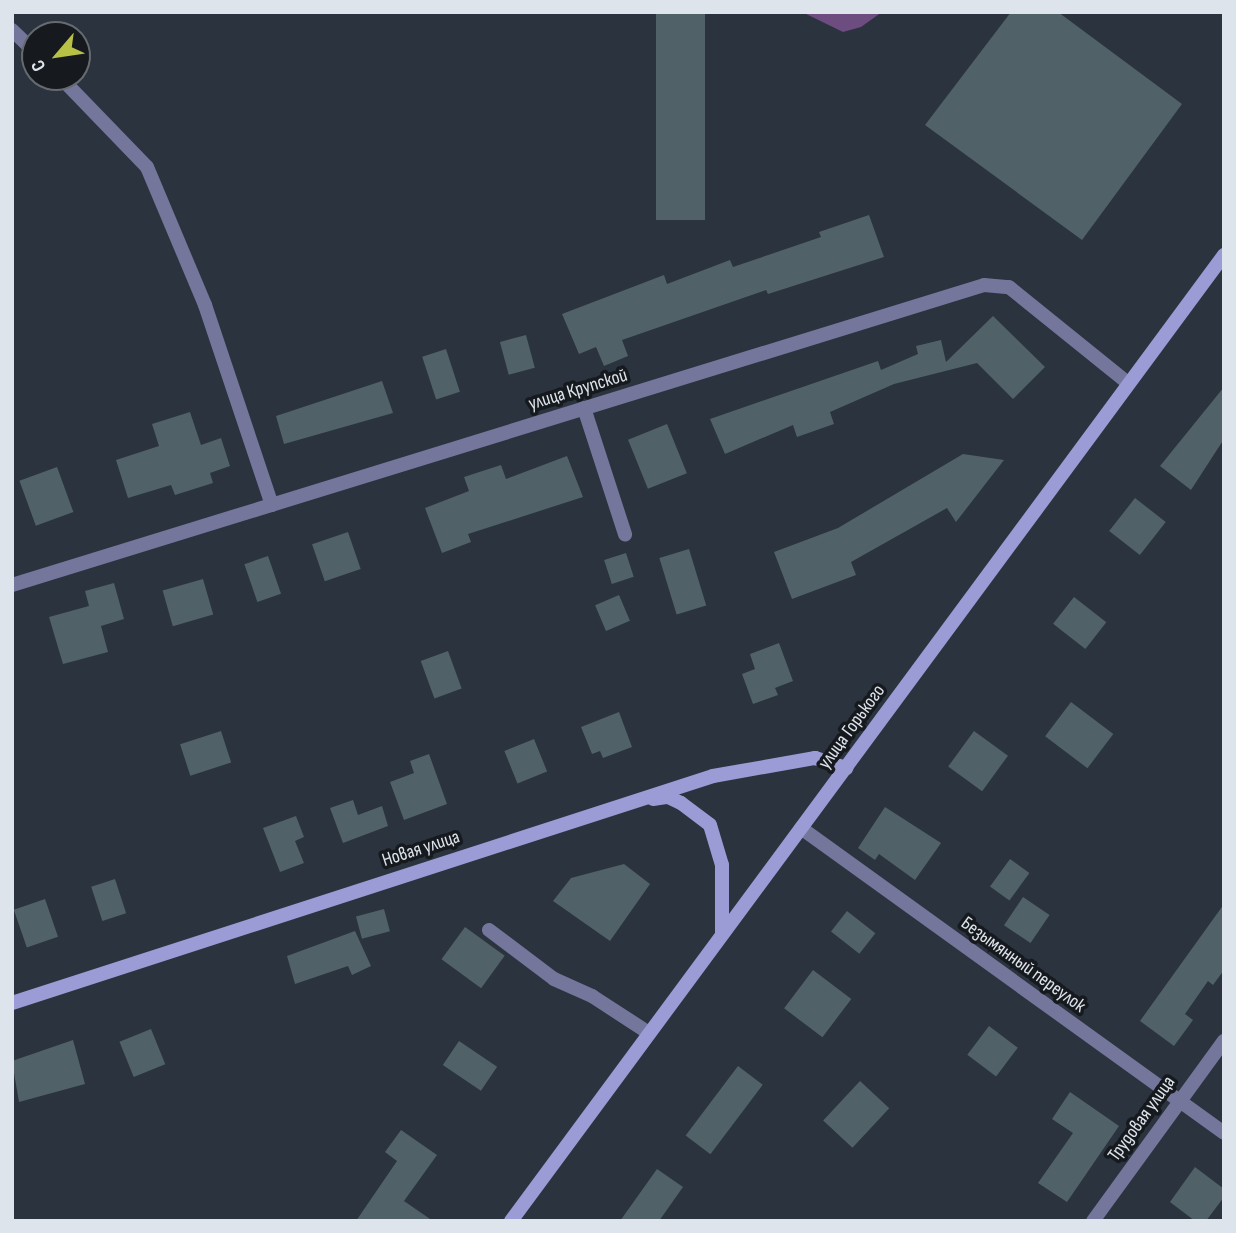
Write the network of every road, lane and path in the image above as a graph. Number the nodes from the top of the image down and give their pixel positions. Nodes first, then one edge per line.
1 (74, 91) edge
2 (1224, 255) edge
3 (1128, 383) junction
4 (584, 408) junction
5 (272, 505) junction
6 (625, 534) dead end
7 (12, 584) edge
8 (846, 768) junction
9 (634, 800) junction
10 (801, 828) junction
11 (489, 929) dead end
12 (722, 934) junction
13 (12, 1003) edge
14 (649, 1033) junction
15 (1224, 1041) edge
16 (1178, 1100) junction
17 (1224, 1133) edge
18 (511, 1221) edge
19 (1093, 1221) edge

1 - 5 street
2 - 3 main road, улица Горького
3 - 4 street, улица Крупской
3 - 8 main road, улица Горького
4 - 5 street, улица Крупской
4 - 6 street
5 - 7 street, улица Крупской
8 - 9 main road, Новая улица
8 - 10 main road, улица Горького
9 - 12 main road
9 - 13 main road, Новая улица
10 - 12 main road, улица Горького
10 - 16 street, Безымянный переулок
11 - 14 street
12 - 14 main road, улица Горького
14 - 18 main road, улица Горького
15 - 16 street, Трудовая улица
16 - 17 street, Безымянный переулок
16 - 19 street, Трудовая улица

